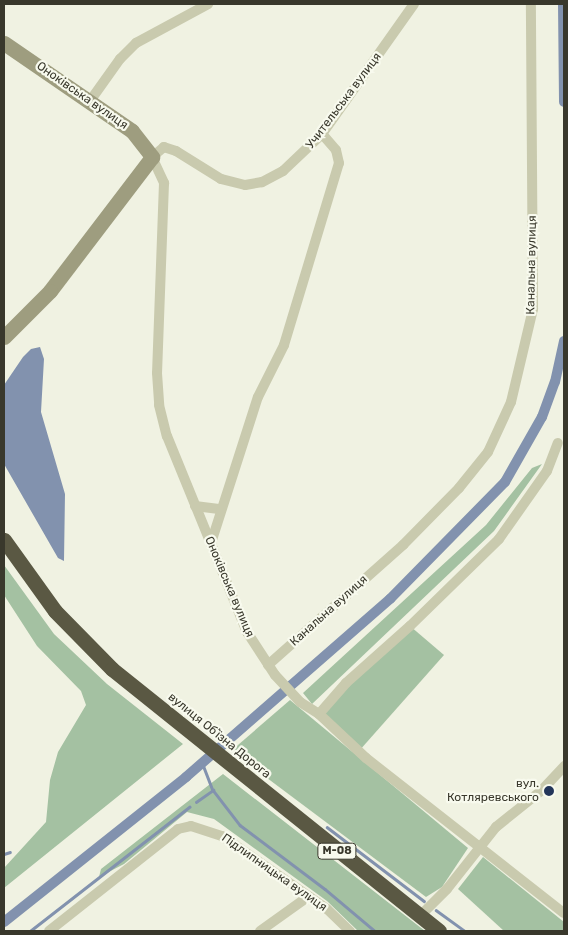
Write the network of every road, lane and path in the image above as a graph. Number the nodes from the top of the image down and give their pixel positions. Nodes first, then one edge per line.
1 (208, 4) edge
2 (414, 4) edge
3 (531, 4) edge
4 (4, 43) edge
5 (90, 101) junction
6 (322, 134) junction
7 (152, 157) junction
8 (4, 337) edge
9 (558, 443) dead end
10 (195, 506) junction
11 (219, 509) junction
12 (4, 540) edge
13 (211, 543) junction
14 (268, 665) junction
15 (319, 714) junction
16 (564, 766) edge
17 (478, 847) junction
18 (309, 896) junction
19 (564, 913) edge
20 (420, 916) junction
21 (48, 931) edge
22 (260, 931) edge
23 (350, 931) edge
24 (439, 931) edge

1 - 5 street
2 - 6 street, Учительська вулиця
3 - 14 street, Канальна вулиця
4 - 5 street, Оноківська вулиця
5 - 7 street, Оноківська вулиця
6 - 7 street, Учительська вулиця
6 - 11 street
7 - 8 street
7 - 10 street, Оноківська вулиця
9 - 15 street
10 - 11 street
10 - 13 street, Оноківська вулиця
11 - 13 street
12 - 20 highway, вулиця Обʼїзна Дорога / М-08
13 - 14 street, Оноківська вулиця
14 - 15 street, Оноківська вулиця
15 - 17 street, Оноківська вулиця
16 - 17 street
17 - 19 street, Оноківська вулиця
17 - 20 street
18 - 21 street, Підлипницька вулиця
18 - 22 street
18 - 23 street, Підлипницька вулиця
20 - 24 highway, вулиця Обʼїзна Дорога / М-08

